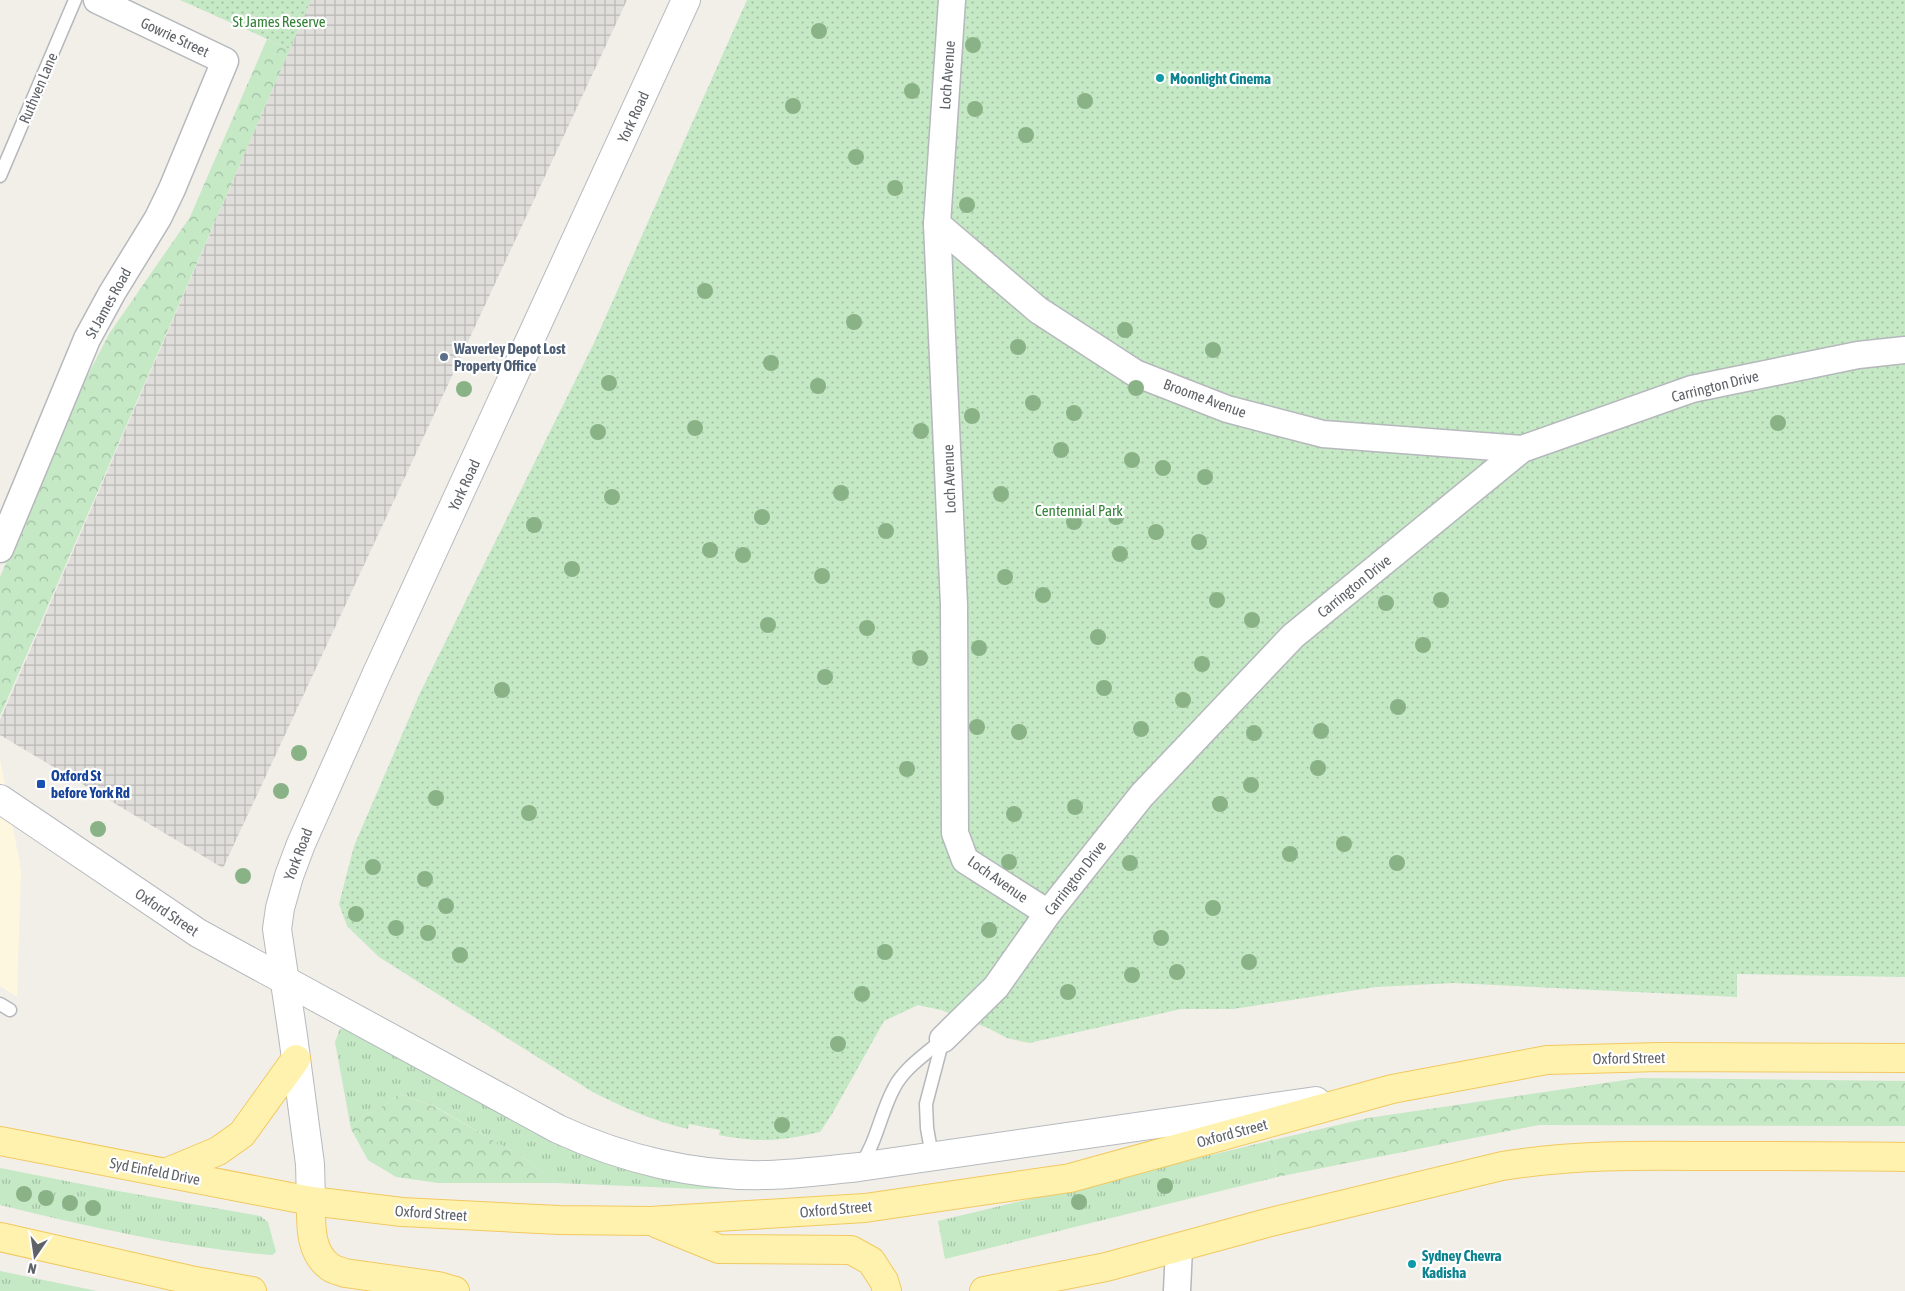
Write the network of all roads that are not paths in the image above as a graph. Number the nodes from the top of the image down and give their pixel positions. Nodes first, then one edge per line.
1 (75, 0) edge
2 (97, 0) edge
3 (686, 0) edge
4 (952, 0) edge
5 (226, 61) joint
6 (0, 176) edge
7 (937, 224) junction
8 (1905, 350) edge
9 (1522, 449) junction
10 (0, 549) edge
11 (0, 799) edge
12 (1048, 913) junction
13 (284, 978) junction
14 (943, 1039) junction
15 (1905, 1058) edge
16 (296, 1059) junction
17 (1392, 1089) junction
18 (0, 1141) edge
19 (932, 1156) junction
20 (1905, 1157) edge
21 (859, 1167) junction
22 (165, 1173) junction
23 (311, 1201) junction
24 (650, 1221) junction
25 (0, 1237) edge
26 (1179, 1248) junction
27 (1106, 1267) junction
28 (252, 1291) edge
29 (454, 1291) edge
30 (887, 1291) edge
31 (984, 1291) edge
32 (1083, 1291) edge
33 (1178, 1291) edge

1 - 6 lane, Ruthven Lane
2 - 5 street, Gowrie Street
3 - 13 main road, York Road
4 - 7 street, Loch Avenue
5 - 10 street, St James Road
7 - 9 street, Broome Avenue
7 - 12 street, Loch Avenue
8 - 9 street, Carrington Drive
9 - 12 street, Carrington Drive
11 - 13 main road, Oxford Street
12 - 14 street, Carrington Drive
13 - 16 main road
13 - 21 main road, Oxford Street
14 - 19 lane
14 - 21 lane, Carrington Drive
15 - 17 main road, Oxford Street
16 - 22 main road
16 - 23 main road
17 - 19 main road, Oxford Street
17 - 24 main road, Oxford Street
18 - 22 main road, Syd Einfeld Drive
19 - 21 main road, Oxford Street
20 - 26 main road
22 - 23 main road, Syd Einfeld Drive
23 - 24 main road, Oxford Street
23 - 29 main road
24 - 30 main road
25 - 28 main road
26 - 27 main road
26 - 33 street
27 - 31 main road
27 - 32 main road

